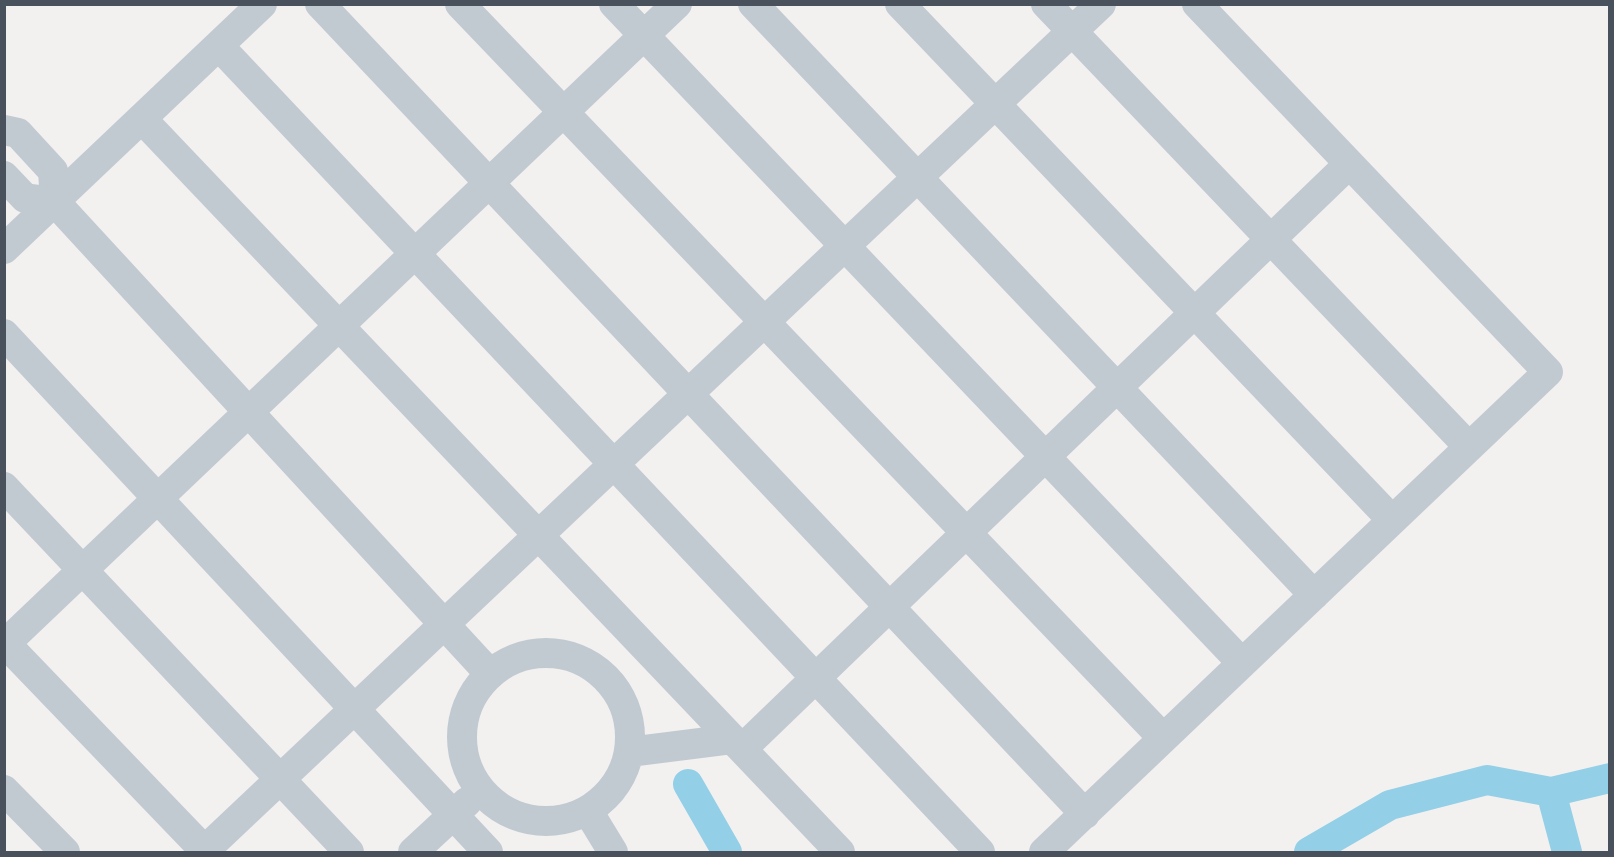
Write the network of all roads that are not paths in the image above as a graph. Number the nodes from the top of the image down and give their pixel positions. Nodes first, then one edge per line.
1 (262, 4) edge
2 (320, 4) edge
3 (460, 4) edge
4 (614, 4) edge
5 (677, 4) edge
6 (753, 4) edge
7 (900, 4) edge
8 (1046, 4) edge
9 (1101, 4) edge
10 (1197, 4) edge
11 (1072, 32) junction
12 (644, 36) junction
13 (219, 46) junction
14 (995, 104) junction
15 (564, 113) junction
16 (142, 119) junction
17 (4, 130) edge
18 (1349, 164) junction
19 (4, 176) edge
20 (918, 178) junction
21 (489, 184) junction
22 (55, 202) junction
23 (1270, 239) junction
24 (845, 246) junction
25 (4, 249) edge
26 (416, 254) junction
27 (1194, 313) junction
28 (765, 322) junction
29 (340, 327) junction
30 (4, 334) edge
31 (1116, 387) junction
32 (688, 394) junction
33 (250, 413) junction
34 (1469, 447) junction
35 (1045, 456) junction
36 (614, 465) junction
37 (4, 487) edge
38 (159, 499) junction
39 (1392, 520) junction
40 (966, 532) junction
41 (538, 536) junction
42 (83, 570) junction
43 (1314, 595) junction
44 (889, 607) junction
45 (445, 625) junction
46 (5, 643) edge
47 (1242, 663) junction
48 (490, 674) junction
49 (815, 678) junction
50 (354, 710) junction
51 (1163, 738) junction
52 (737, 744) junction
53 (629, 752) junction
54 (280, 780) junction
55 (4, 789) edge
56 (481, 789) junction
57 (588, 811) junction
58 (1085, 814) junction
59 (453, 815) junction
60 (65, 852) edge
61 (204, 852) edge
62 (349, 852) edge
63 (413, 852) edge
64 (488, 852) edge
65 (613, 852) edge
66 (840, 852) edge
67 (980, 852) edge
68 (1044, 852) edge

1 - 13 lane
2 - 21 lane
3 - 15 lane
4 - 12 lane
5 - 12 lane
6 - 20 lane
7 - 14 lane
8 - 11 lane
9 - 11 lane
10 - 18 lane
11 - 14 lane
11 - 23 lane
12 - 15 lane
12 - 24 lane
13 - 16 lane
13 - 26 lane
14 - 20 lane
14 - 27 lane
15 - 21 lane
15 - 28 lane
16 - 22 lane
16 - 29 lane
17 - 22 lane
18 - 23 lane
18 - 34 lane
19 - 22 lane
20 - 24 lane
20 - 31 lane
21 - 26 lane
21 - 32 lane
22 - 25 lane
22 - 33 lane
23 - 27 lane
23 - 34 lane
24 - 28 lane
24 - 35 lane
26 - 29 lane
26 - 36 lane
27 - 31 lane
27 - 39 lane
28 - 32 lane
28 - 40 lane
29 - 33 lane
29 - 41 lane
30 - 38 lane
31 - 35 lane
31 - 43 lane
32 - 36 lane
32 - 44 lane
33 - 38 lane
33 - 45 lane
34 - 39 lane
35 - 40 lane
35 - 47 lane
36 - 41 lane
36 - 49 lane
37 - 42 lane
38 - 42 lane
38 - 50 lane
39 - 43 lane
40 - 44 lane
40 - 51 lane
41 - 45 lane
41 - 52 lane
42 - 46 lane
42 - 54 lane
43 - 47 lane
44 - 49 lane
44 - 58 lane
45 - 48 lane
45 - 50 lane
46 - 61 lane
47 - 51 lane
48 - 53 lane
48 - 56 lane
49 - 52 lane
49 - 67 lane
50 - 54 lane
50 - 59 lane
51 - 58 lane
52 - 53 lane
52 - 66 lane
53 - 57 lane
54 - 61 lane
54 - 62 lane
55 - 60 lane
56 - 57 lane
56 - 59 lane
57 - 65 lane
58 - 68 lane
59 - 63 lane
59 - 64 lane

